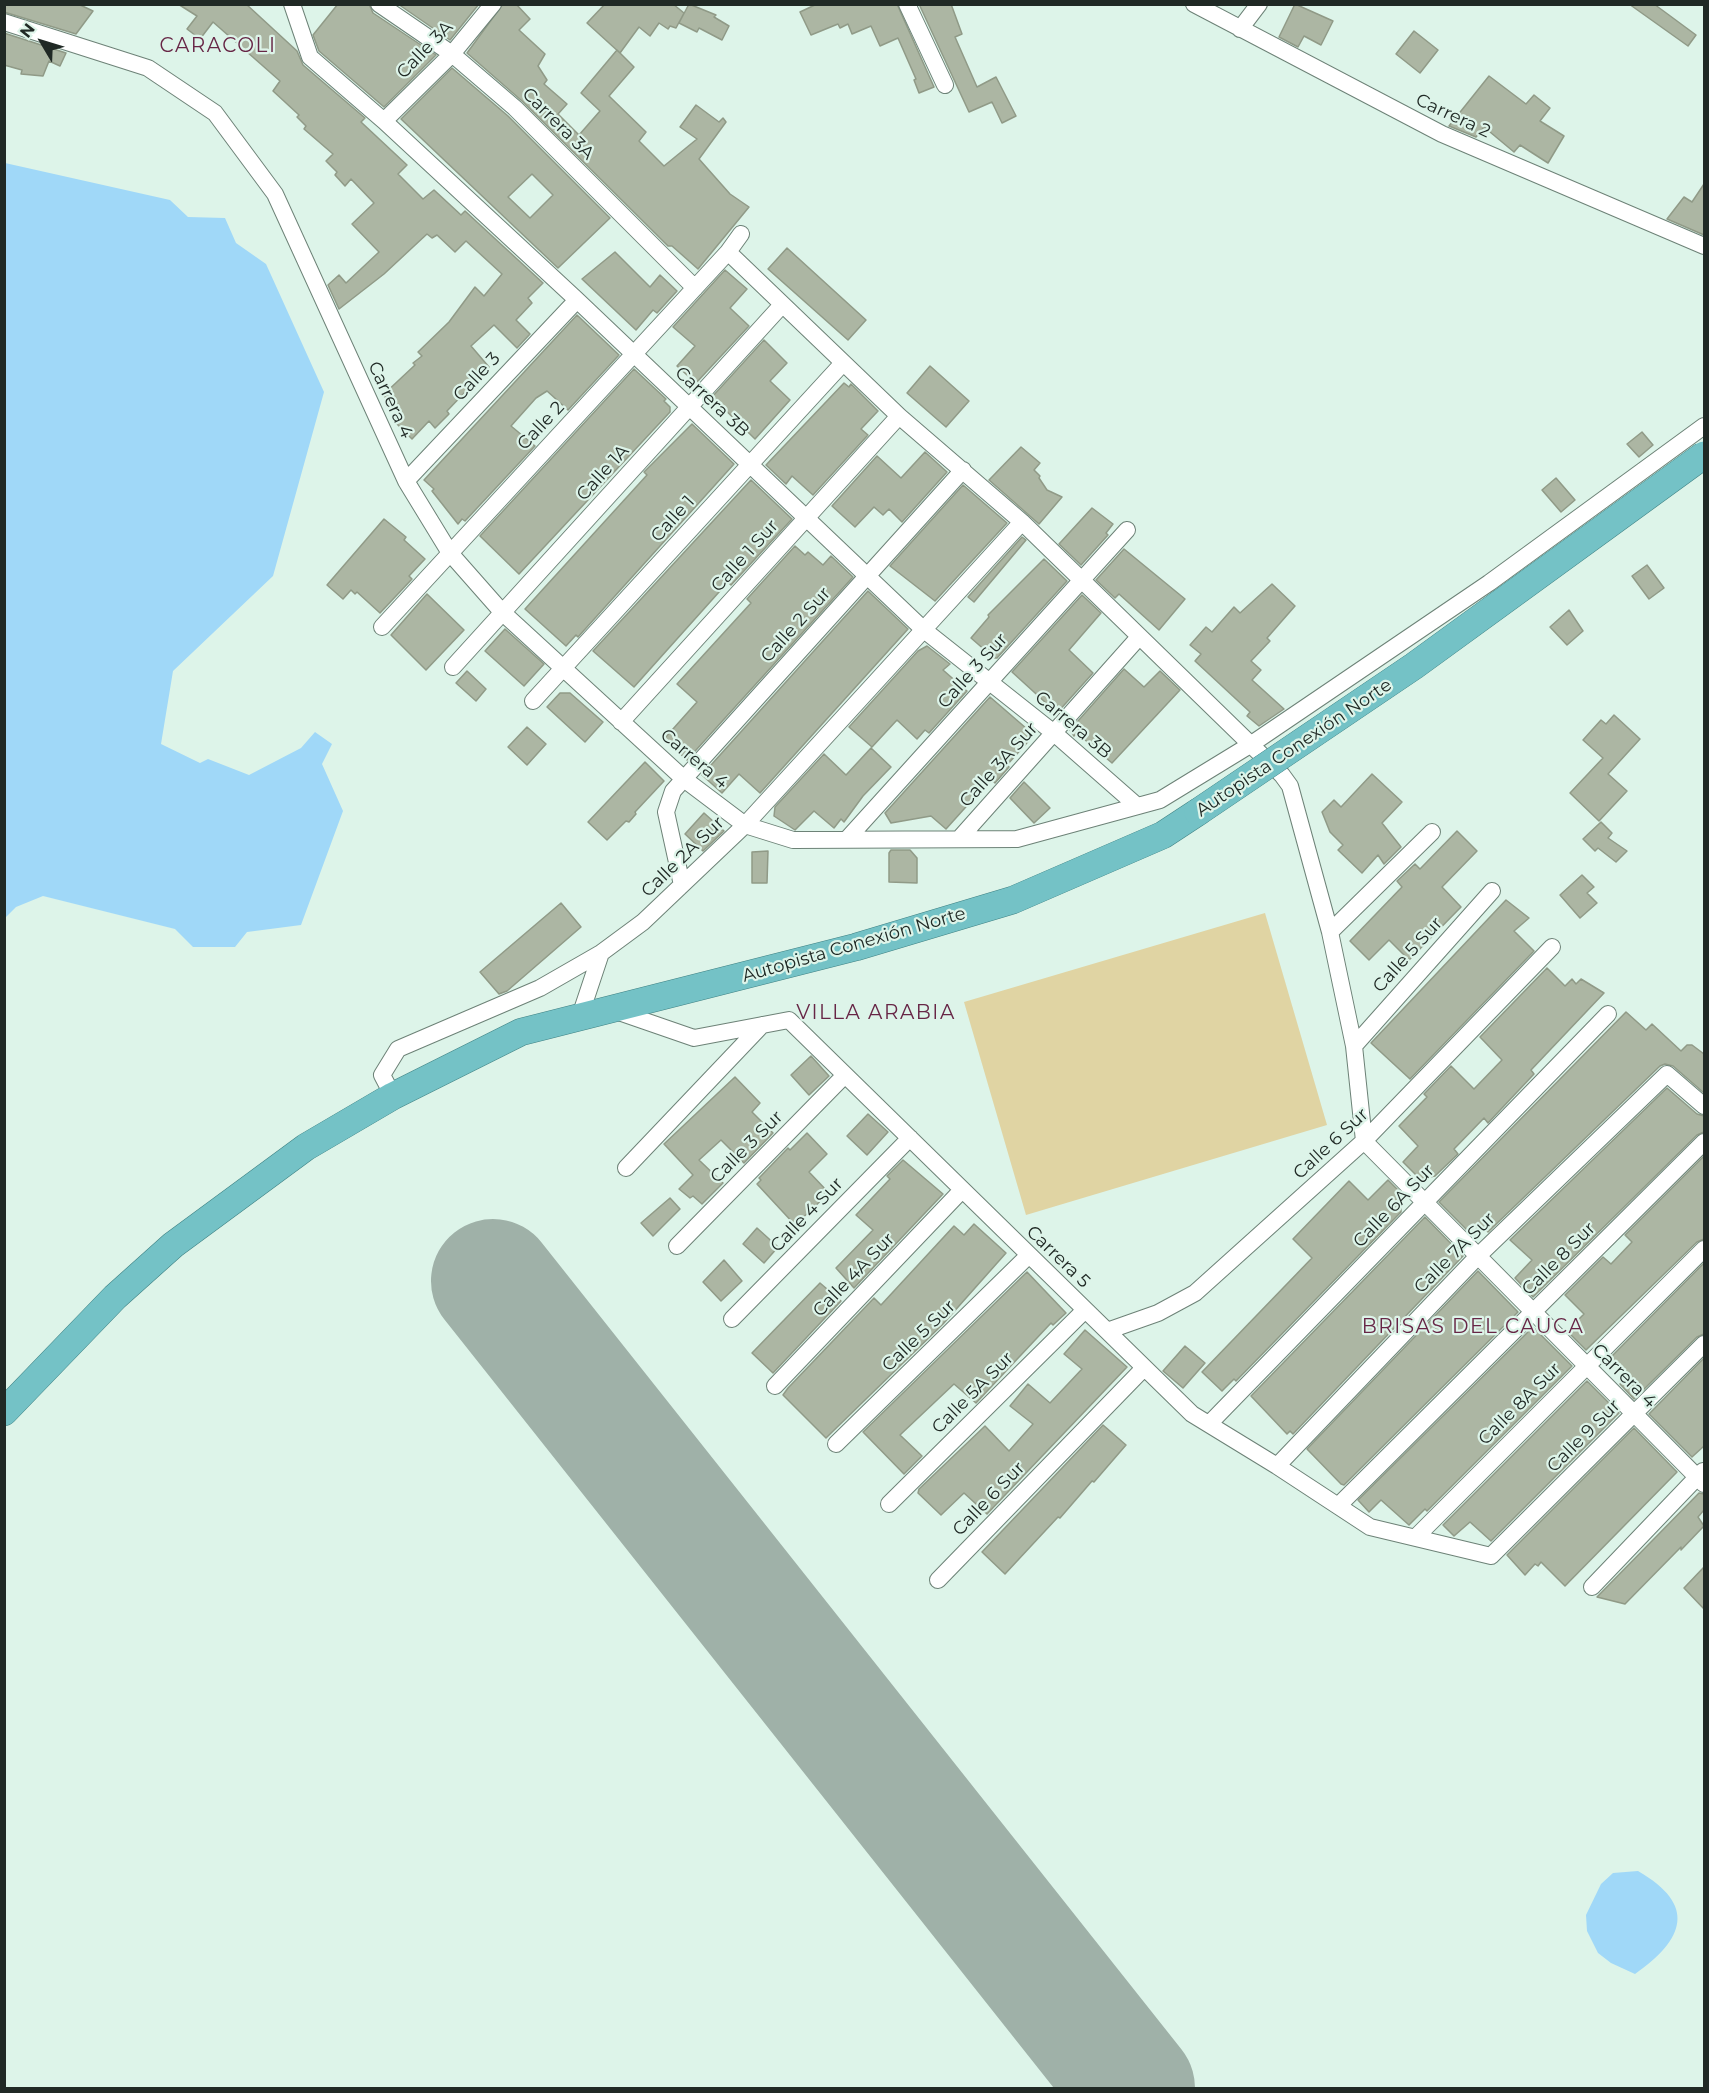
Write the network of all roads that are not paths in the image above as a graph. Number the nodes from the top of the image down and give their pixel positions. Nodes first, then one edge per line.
1 (292, 4) edge
2 (378, 4) edge
3 (493, 4) edge
4 (907, 4) edge
5 (1194, 4) edge
6 (1260, 4) edge
7 (4, 22) edge
8 (1240, 29) junction
9 (452, 54) junction
10 (945, 85) dead end
11 (384, 121) junction
12 (741, 234) dead end
13 (1704, 246) edge
14 (728, 252) junction
15 (695, 288) junction
16 (577, 300) junction
17 (782, 306) junction
18 (634, 354) junction
19 (843, 363) junction
20 (690, 407) junction
21 (899, 416) junction
22 (1704, 426) edge
23 (1704, 455) edge
24 (750, 464) junction
25 (963, 470) junction
26 (406, 481) junction
27 (807, 518) junction
28 (1022, 522) junction
29 (1127, 530) dead end
30 (450, 553) junction
31 (867, 575) junction
32 (1082, 580) junction
33 (502, 612) junction
34 (382, 627) dead end
35 (924, 630) junction
36 (1139, 637) junction
37 (453, 667) dead end
38 (563, 668) junction
39 (989, 682) junction
40 (533, 701) dead end
41 (621, 722) junction
42 (1054, 733) junction
43 (1250, 745) junction
44 (684, 779) junction
45 (1136, 805) junction
46 (745, 825) junction
47 (1432, 832) dead end
48 (848, 838) junction
49 (959, 839) junction
50 (682, 885) junction
51 (1492, 891) dead end
52 (1330, 932) junction
53 (1552, 947) dead end
54 (601, 952) junction
55 (612, 1010) junction
56 (1608, 1014) dead end
57 (580, 1016) junction
58 (762, 1025) junction
59 (1354, 1046) junction
60 (845, 1075) junction
61 (393, 1096) junction
62 (1704, 1106) edge
63 (910, 1138) junction
64 (1364, 1142) junction
65 (1704, 1142) edge
66 (626, 1168) dead end
67 (962, 1190) junction
68 (1425, 1203) junction
69 (677, 1246) dead end
70 (1704, 1249) edge
71 (1029, 1255) junction
72 (1479, 1255) junction
73 (1084, 1310) junction
74 (1533, 1312) junction
75 (732, 1319) dead end
76 (1107, 1331) junction
77 (1704, 1344) edge
78 (1587, 1365) junction
79 (1144, 1368) junction
80 (775, 1386) dead end
81 (4, 1412) edge
82 (1634, 1413) junction
83 (1209, 1424) junction
84 (836, 1444) dead end
85 (1277, 1466) junction
86 (1702, 1477) edge
87 (888, 1504) dead end
88 (1338, 1506) junction
89 (1416, 1537) junction
90 (1491, 1556) joint
91 (938, 1580) dead end
92 (1592, 1587) dead end

1 - 11 street, Carrera 3B
2 - 9 street, Carrera 3A
3 - 9 street, Calle 3A
4 - 10 street
5 - 8 street, Carrera 2
6 - 8 street
7 - 26 street, Carrera 4
8 - 13 street, Carrera 2
9 - 11 street, Calle 3A
9 - 15 street, Carrera 3A
11 - 16 street, Carrera 3B
12 - 14 street
14 - 15 street, Calle 2
14 - 17 street
15 - 18 street, Calle 2
16 - 18 street, Carrera 3B
16 - 26 street, Calle 3
17 - 19 street
17 - 20 street, Calle 1A
18 - 20 street, Carrera 3B
18 - 30 street, Calle 2
19 - 21 street
19 - 24 street, Calle 1
20 - 24 street, Carrera 3B
20 - 33 street, Calle 1A
21 - 25 street
21 - 27 street, Calle 1 Sur
22 - 43 street, Carrera 4
23 - 55 highway, Autopista Conexión Norte, bridge
24 - 27 street, Carrera 3B
24 - 38 street, Calle 1
25 - 28 street
25 - 31 street, Calle 2 Sur
26 - 30 street, Carrera 4
27 - 31 street, Carrera 3B
27 - 41 street, Calle 1 Sur
28 - 32 street
28 - 35 street, Calle 2A Sur
29 - 32 street, Calle 3 Sur
30 - 33 street, Carrera 4
30 - 34 street, Calle 2
31 - 35 street, Carrera 3B
31 - 44 street, Calle 2 Sur
32 - 36 street
32 - 39 street, Calle 3 Sur
33 - 37 street, Calle 1A
33 - 38 street, Carrera 4
35 - 39 street, Carrera 3B
35 - 46 street, Calle 2A Sur
36 - 42 street, Calle 3A Sur
36 - 43 street
38 - 40 street, Calle 1
38 - 41 street, Carrera 4
39 - 42 street, Carrera 3B
39 - 48 street, Calle 3 Sur
41 - 44 street, Carrera 4
42 - 45 street, Carrera 3B
42 - 49 street, Calle 3A Sur
43 - 45 street, Carrera 4
43 - 52 street
44 - 46 street, Carrera 4
44 - 50 street, Calle 2 Sur
45 - 49 street, Carrera 4
46 - 48 street, Carrera 4
46 - 50 street, Calle 2A Sur
47 - 52 street
48 - 49 street, Carrera 4
50 - 54 street, Calle 2A Sur
51 - 59 street, Calle 5 Sur
52 - 59 street
53 - 64 street, Calle 6 Sur
54 - 57 street
54 - 61 street, Calle 2A Sur
55 - 57 highway, Autopista Conexión Norte
55 - 58 street, Carrera 5
56 - 68 street, Calle 6A Sur
57 - 61 highway, Autopista Conexión Norte
58 - 60 street, Carrera 5
58 - 66 street
59 - 64 street
60 - 63 street, Carrera 5
60 - 69 street, Calle 3 Sur
61 - 81 highway, Autopista Conexión Norte
62 - 72 street, Calle 7A Sur
63 - 67 street, Carrera 5
63 - 75 street, Calle 4 Sur
64 - 68 street, Carrera 4
64 - 76 street, Calle 6 Sur
65 - 74 street, Calle 8 Sur
67 - 71 street, Carrera 5
67 - 80 street, Calle 4A Sur
68 - 72 street, Carrera 4
68 - 83 street, Calle 6A Sur
70 - 78 street, Calle 8A Sur
71 - 73 street, Carrera 5
71 - 84 street, Calle 5 Sur
72 - 74 street, Carrera 4
72 - 85 street, Calle 7A Sur
73 - 76 street, Carrera 5
73 - 87 street, Calle 5A Sur
74 - 78 street, Carrera 4
74 - 88 street, Calle 8 Sur
76 - 79 street, Carrera 5
77 - 82 street, Calle 9 Sur
78 - 82 street, Carrera 4
78 - 89 street, Calle 8A Sur
79 - 83 street, Carrera 5
79 - 91 street, Calle 6 Sur
82 - 86 street, Carrera 4
82 - 90 street, Calle 9 Sur
83 - 85 street, Carrera 5
85 - 88 street, Carrera 5
86 - 92 street
88 - 89 street, Carrera 5
89 - 90 street, Carrera 5

